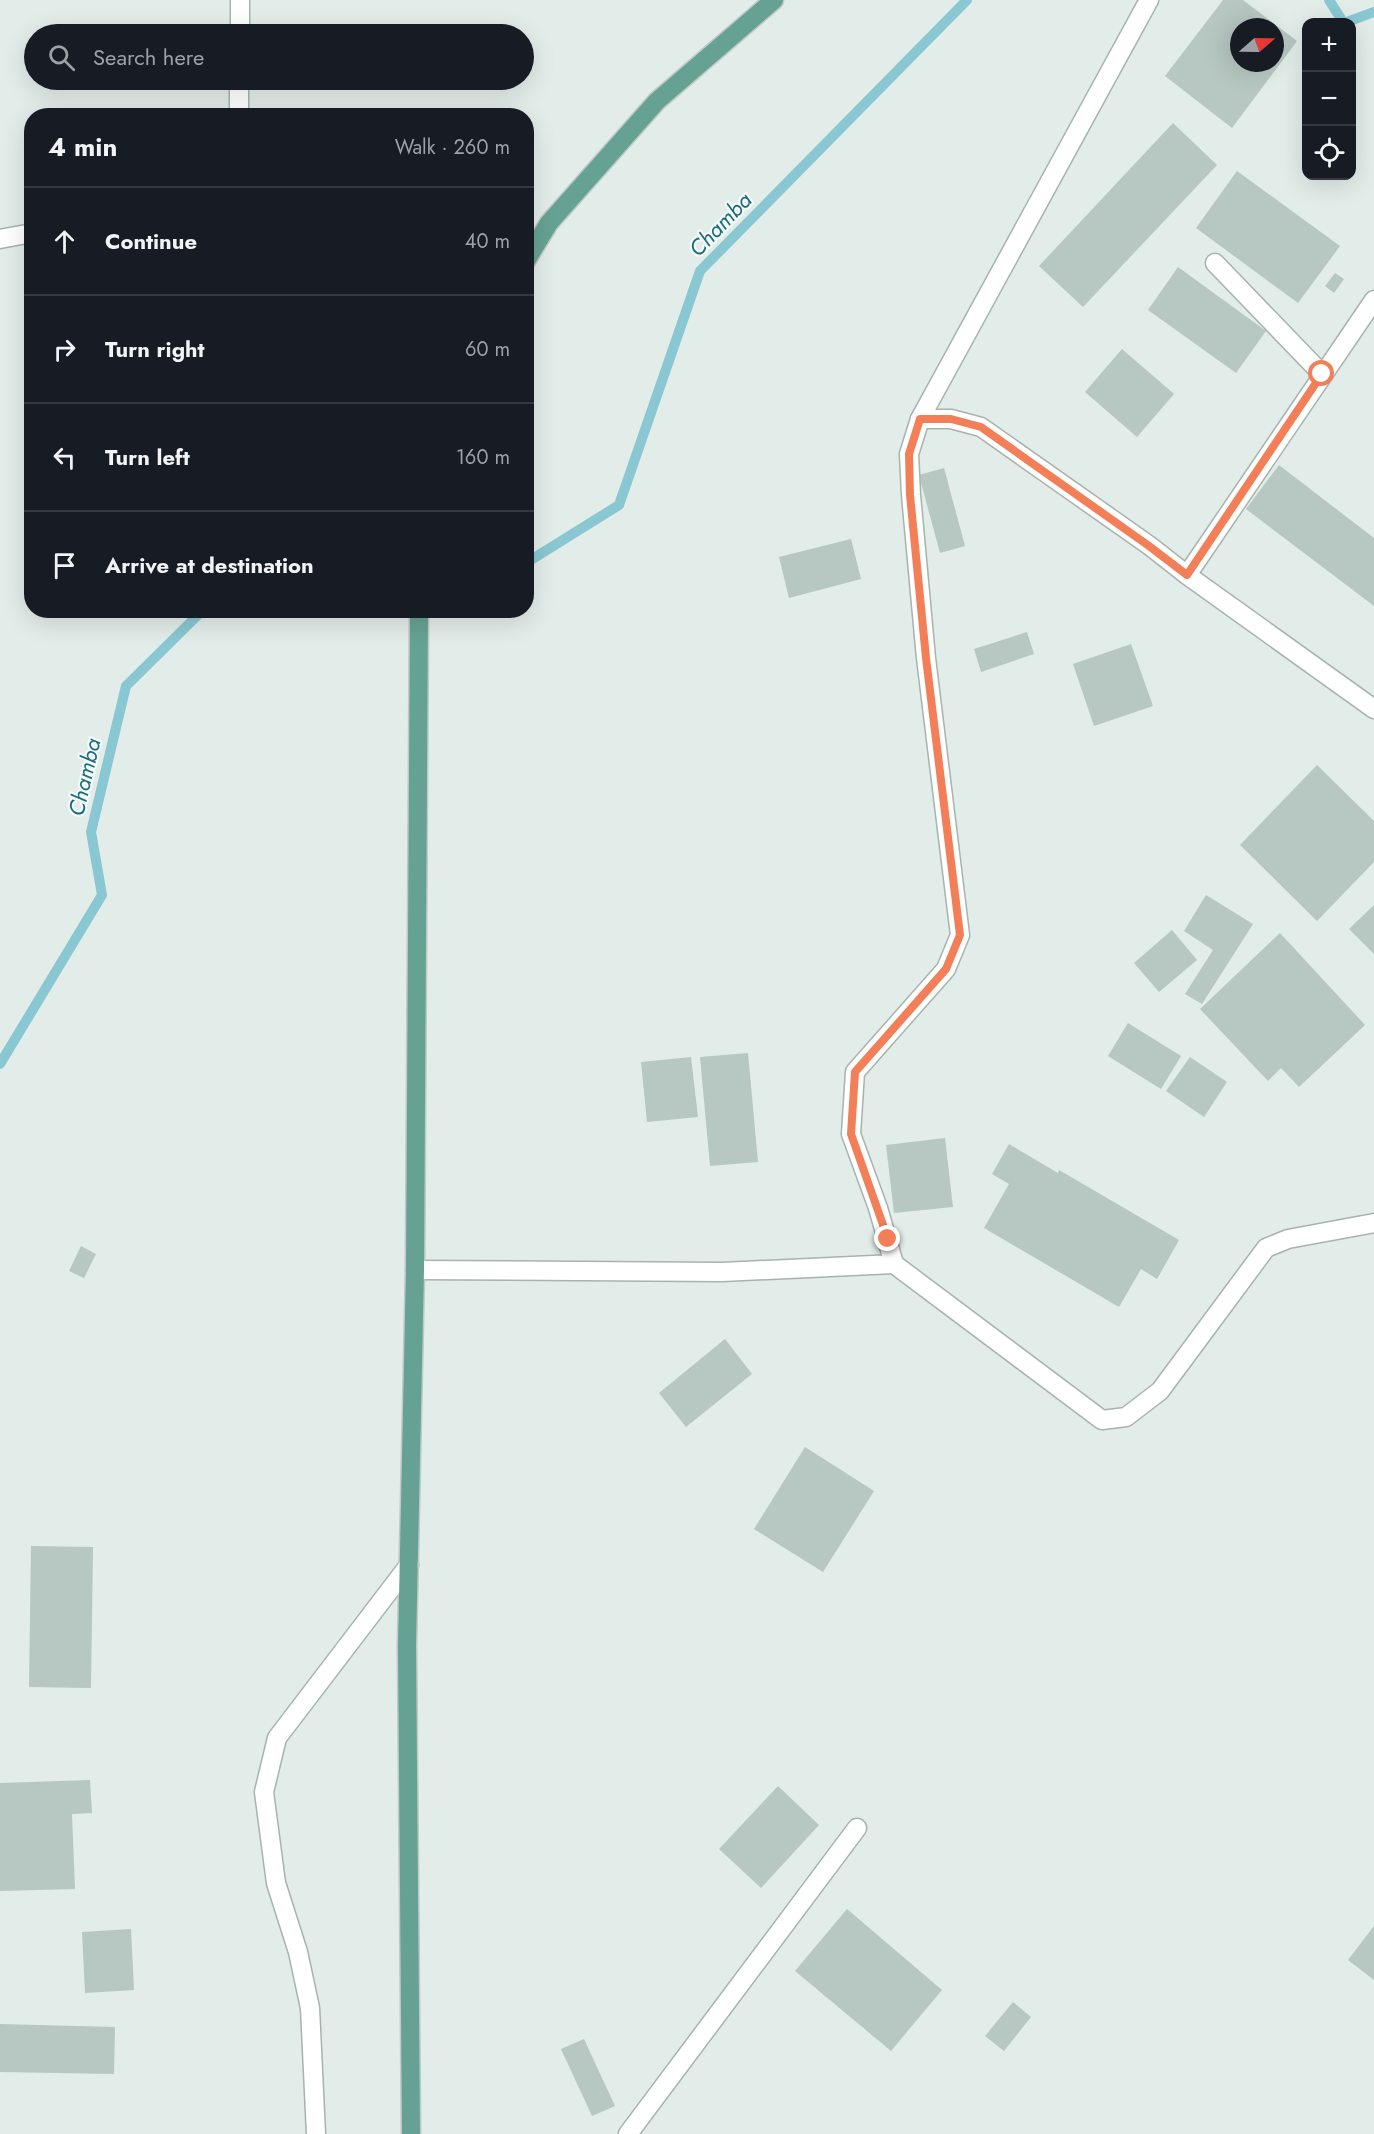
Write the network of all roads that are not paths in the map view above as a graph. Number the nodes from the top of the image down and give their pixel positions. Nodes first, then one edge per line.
1 (240, 0) edge
2 (774, 0) edge
3 (1149, 0) edge
4 (240, 24) edge
5 (240, 90) edge
6 (239, 108) edge
7 (24, 234) edge
8 (0, 239) edge
9 (534, 248) edge
10 (1215, 263) dead end
11 (1374, 300) edge
12 (1322, 374) junction
13 (939, 384) junction
14 (920, 419) junction
15 (951, 419) junction
16 (1187, 575) junction
17 (419, 618) edge
18 (1374, 709) edge
19 (1374, 1223) edge
20 (894, 1264) junction
21 (415, 1270) junction
22 (409, 1565) junction
23 (857, 1828) dead end
24 (316, 2134) edge
25 (411, 2134) edge
26 (628, 2134) edge

1 - 4 street
2 - 9 main road
3 - 13 street
5 - 6 street
7 - 8 street
10 - 12 street
11 - 12 street
12 - 16 street
13 - 14 street
13 - 15 street
14 - 15 street
14 - 20 street
15 - 16 street
16 - 18 street
17 - 21 main road
19 - 20 street
20 - 21 street
21 - 22 main road
22 - 24 street
22 - 25 main road
23 - 26 street

